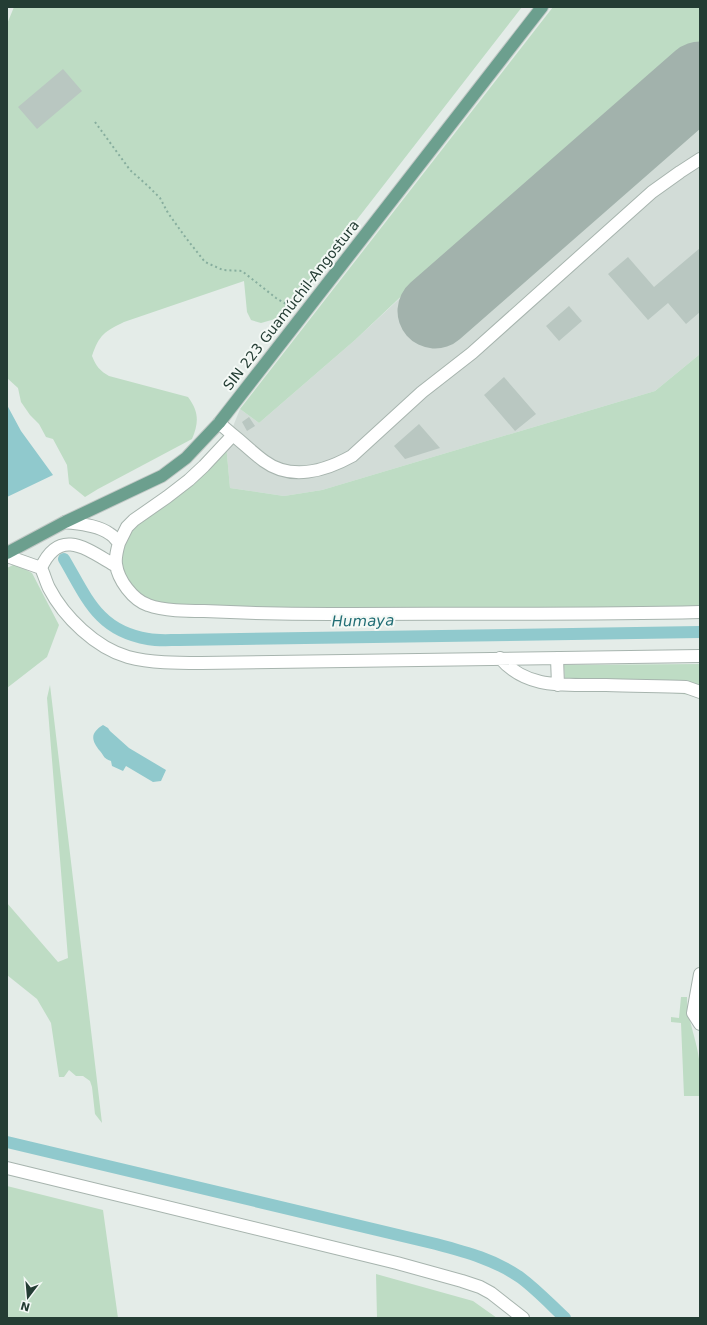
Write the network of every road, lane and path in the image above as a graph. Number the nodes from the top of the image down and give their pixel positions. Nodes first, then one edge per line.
1 (542, 7) edge
2 (94, 122) dead end
3 (700, 159) edge
4 (303, 314) junction
5 (219, 423) junction
6 (233, 435) junction
7 (64, 522) junction
8 (119, 543) junction
9 (7, 554) edge
10 (116, 566) junction
11 (41, 568) junction
12 (700, 612) edge
13 (700, 656) edge
14 (500, 658) junction
15 (557, 658) junction
16 (558, 685) junction
17 (700, 692) edge
18 (700, 974) edge
19 (700, 1024) edge
20 (7, 1168) edge
21 (523, 1318) edge

1 - 4 main road, SIN 223 Guamúchil-Angostura
2 - 4 path
3 - 6 street
4 - 5 main road, SIN 223 Guamúchil-Angostura
5 - 6 street
5 - 7 main road, SIN 223 Guamúchil-Angostura
6 - 8 street
7 - 8 street
7 - 9 main road, SIN 223 Guamúchil-Angostura
8 - 10 street
9 - 11 street
10 - 11 street
10 - 12 street
11 - 14 street
13 - 15 street
14 - 15 street
14 - 16 street
15 - 16 street
16 - 17 street
18 - 19 street
20 - 21 street

